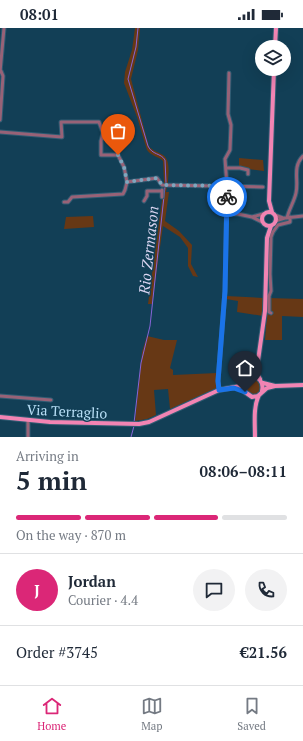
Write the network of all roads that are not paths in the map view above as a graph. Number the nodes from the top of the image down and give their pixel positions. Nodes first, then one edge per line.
1 (4, 28) edge
2 (276, 28) edge
3 (275, 40) edge
4 (0, 72) edge
5 (229, 73) dead end
6 (274, 76) edge
7 (0, 120) edge
8 (0, 132) edge
9 (116, 142) dead end
10 (118, 155) junction
11 (303, 156) edge
12 (226, 168) junction
13 (248, 174) dead end
14 (127, 182) junction
15 (165, 185) junction
16 (227, 186) junction
17 (263, 187) dead end
18 (162, 191) junction
19 (162, 197) dead end
20 (144, 201) dead end
21 (64, 202) dead end
22 (269, 202) junction
23 (264, 213) junction
24 (227, 214) junction
25 (273, 214) junction
26 (252, 216) junction
27 (303, 216) edge
28 (288, 218) junction
29 (275, 221) junction
30 (263, 224) junction
31 (271, 226) junction
32 (267, 238) junction
33 (271, 313) dead end
34 (257, 368) junction
35 (251, 377) junction
36 (260, 379) junction
37 (263, 383) junction
38 (243, 384) junction
39 (303, 385) edge
40 (275, 386) junction
41 (234, 388) junction
42 (219, 390) junction
43 (262, 390) junction
44 (244, 391) junction
45 (259, 395) junction
46 (0, 396) edge
47 (249, 396) junction
48 (51, 400) dead end
49 (255, 410) junction
50 (0, 417) edge
51 (28, 420) junction
52 (28, 437) edge
53 (255, 437) edge

1 - 4 street
2 - 3 main road
4 - 7 street
5 - 12 street
6 - 22 main road
8 - 10 street
9 - 10 street
10 - 14 street
11 - 28 street
12 - 13 street
12 - 16 street
14 - 15 street
14 - 21 street
15 - 16 street
15 - 18 street
16 - 17 street
16 - 24 street
18 - 19 street
18 - 20 street
22 - 23 main road
22 - 25 main road
23 - 25 main road
23 - 26 street
23 - 30 main road
24 - 26 street
24 - 42 street
25 - 28 street
25 - 29 main road
26 - 30 street
27 - 28 street
28 - 29 street
28 - 33 street
29 - 31 main road
30 - 31 main road
30 - 32 main road
31 - 32 main road
32 - 34 main road
34 - 35 main road
34 - 36 main road
35 - 36 main road
35 - 38 main road
36 - 37 main road
37 - 40 main road
37 - 43 main road
38 - 41 main road
38 - 44 main road
39 - 40 main road
40 - 43 main road
41 - 42 main road, Via Terraglio
41 - 44 main road
42 - 51 main road, Via Terraglio
43 - 45 main road
44 - 47 main road
45 - 47 main road
45 - 49 main road
46 - 48 street
47 - 49 main road
49 - 53 main road
50 - 51 main road, Via Terraglio
51 - 52 street

